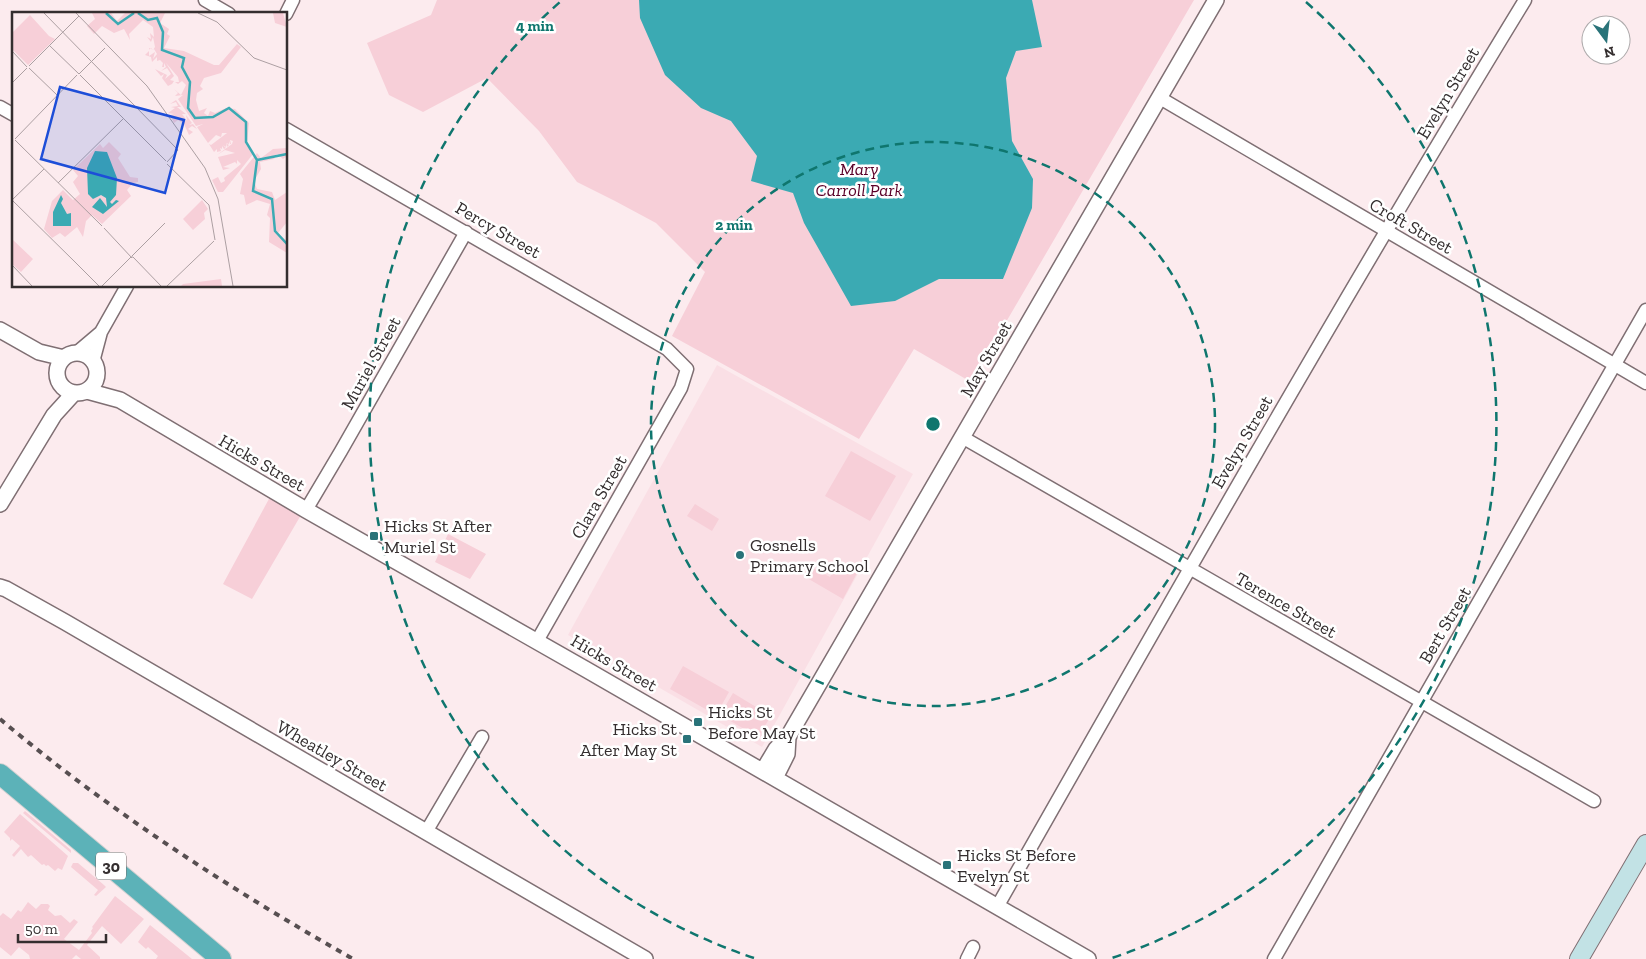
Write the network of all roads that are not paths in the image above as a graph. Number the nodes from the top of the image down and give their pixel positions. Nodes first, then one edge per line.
1 (205, 0) edge
2 (294, 0) edge
3 (1216, 0) edge
4 (1525, 0) edge
5 (226, 12) edge
6 (287, 12) edge
7 (1160, 98) junction
8 (0, 107) edge
9 (12, 114) edge
10 (288, 130) edge
11 (1385, 231) junction
12 (466, 232) junction
13 (126, 288) edge
14 (1646, 310) edge
15 (0, 330) edge
16 (100, 332) junction
17 (38, 352) junction
18 (70, 356) junction
19 (1614, 365) junction
20 (95, 366) junction
21 (686, 369) joint
22 (58, 377) junction
23 (1646, 383) edge
24 (80, 392) junction
25 (120, 400) junction
26 (54, 415) junction
27 (962, 437) junction
28 (0, 504) edge
29 (306, 510) junction
30 (1189, 569) junction
31 (2, 585) edge
32 (537, 641) junction
33 (1421, 702) junction
34 (482, 737) dead end
35 (0, 774) edge
36 (769, 775) junction
37 (1594, 801) dead end
38 (426, 832) junction
39 (1646, 844) edge
40 (997, 906) junction
41 (973, 947) dead end
42 (221, 959) edge
43 (645, 959) edge
44 (967, 959) edge
45 (1088, 959) edge
46 (1274, 959) edge
47 (1579, 959) edge

1 - 5 street
2 - 6 street
3 - 7 street, May Street
4 - 11 street, Evelyn Street
7 - 11 street, Croft Street
7 - 27 street, May Street
8 - 9 street
10 - 12 street, Percy Street
11 - 19 street, Croft Street
11 - 30 street, Evelyn Street
12 - 21 street, Percy Street
12 - 29 street, Muriel Street
13 - 16 street
14 - 19 street, Bert Street
15 - 17 street
16 - 18 street
16 - 20 street
17 - 18 street
17 - 22 street
18 - 20 street
18 - 22 street
19 - 23 street, Croft Street
19 - 33 street, Bert Street
20 - 24 street
20 - 25 street, Hicks Street
21 - 32 street, Clara Street
22 - 24 street
22 - 26 street
24 - 25 street, Hicks Street
24 - 26 street
25 - 29 street, Hicks Street
26 - 28 street
27 - 30 street, Terence Street
27 - 36 street, May Street
29 - 32 street, Hicks Street
30 - 33 street, Terence Street
30 - 40 street, Evelyn Street
31 - 38 street, Wheatley Street
32 - 36 street, Hicks Street
33 - 37 street, Terence Street
33 - 46 street, Bert Street
34 - 38 street
35 - 42 highway, 30
36 - 40 street, Hicks Street
38 - 43 street, Wheatley Street
39 - 47 main road
40 - 45 street, Hicks Street
41 - 44 street

